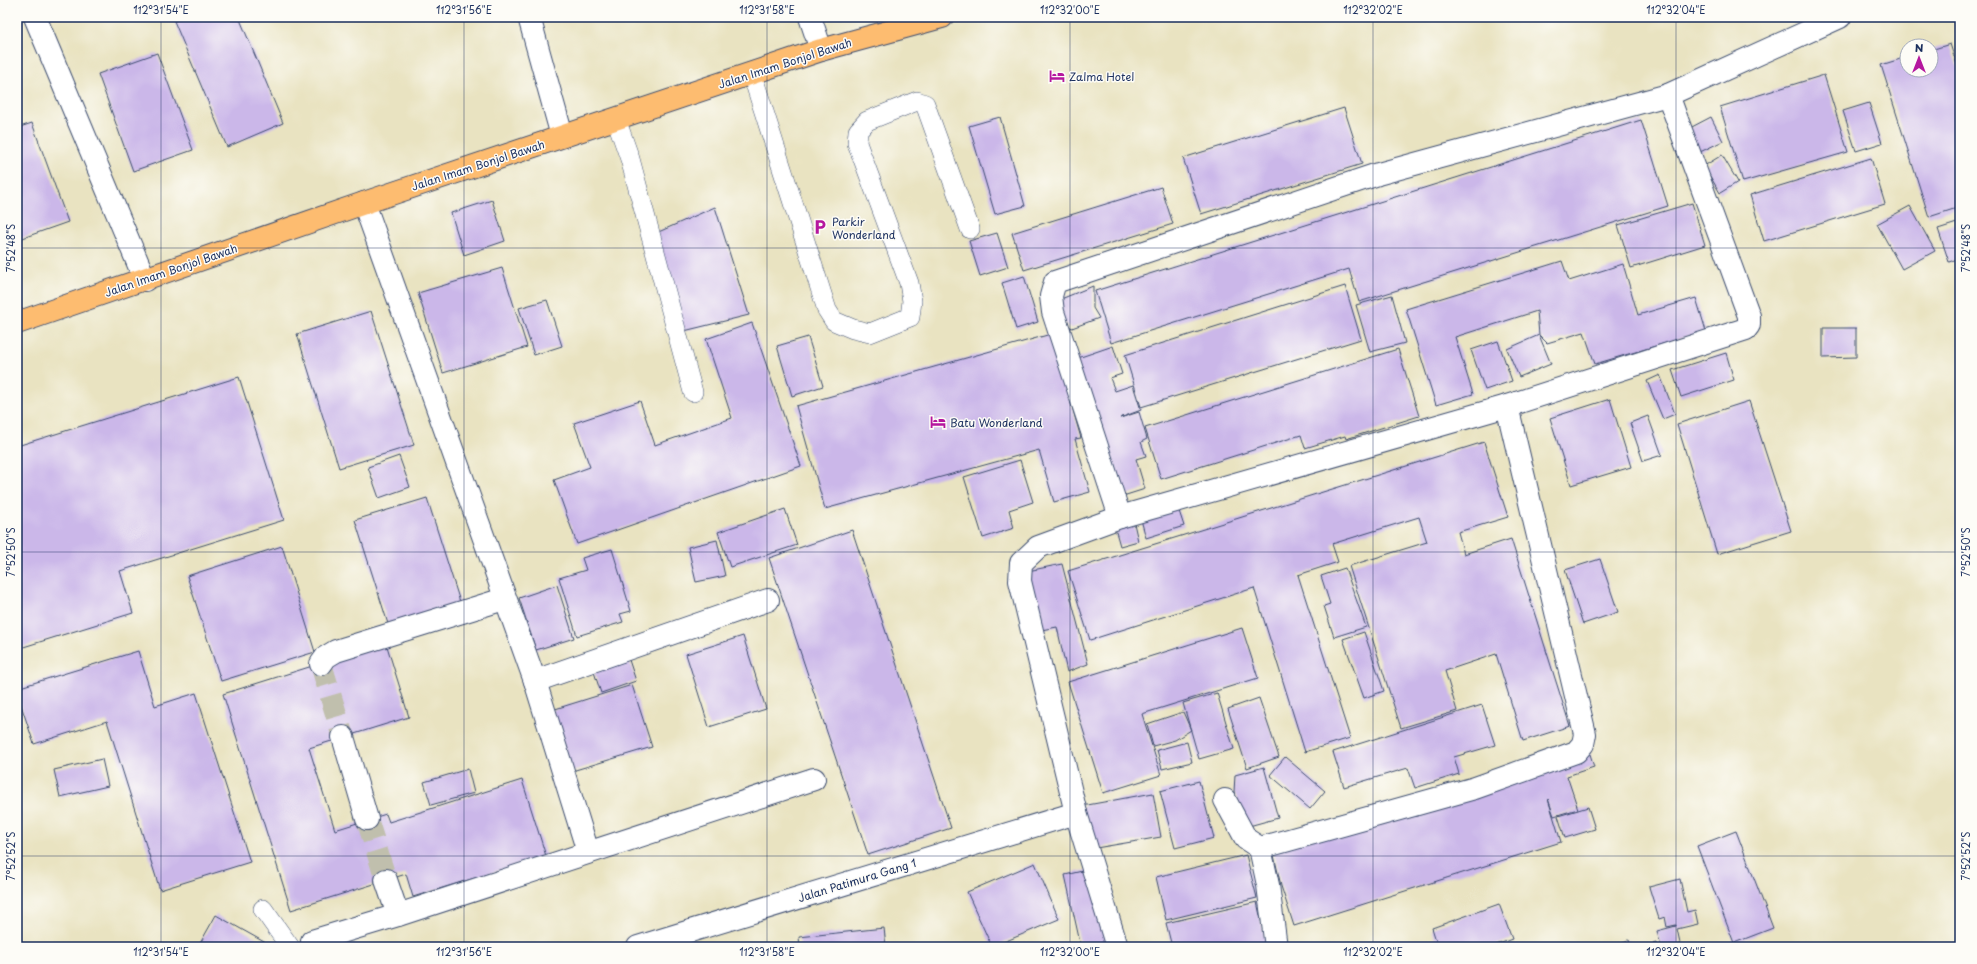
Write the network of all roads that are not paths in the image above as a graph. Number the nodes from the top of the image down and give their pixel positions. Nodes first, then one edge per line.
1 (36, 17) edge
2 (529, 17) edge
3 (810, 17) edge
4 (942, 17) edge
5 (1840, 17) edge
6 (821, 50) junction
7 (752, 74) junction
8 (1668, 95) junction
9 (616, 119) junction
10 (562, 136) junction
11 (364, 202) junction
12 (970, 229) dead end
13 (145, 280) junction
14 (17, 323) edge
15 (692, 392) dead end
16 (1508, 406) junction
17 (1120, 517) junction
18 (504, 599) junction
19 (768, 600) dead end
20 (321, 664) dead end
21 (535, 681) junction
22 (343, 737) tunnel mouth
23 (814, 779) dead end
24 (1225, 800) dead end
25 (1076, 813) junction
26 (367, 819) tunnel mouth
27 (1260, 848) junction
28 (588, 852) junction
29 (386, 880) tunnel mouth
30 (263, 909) dead end
31 (398, 915) junction
32 (312, 940) dead end
33 (290, 947) edge
34 (638, 947) edge
35 (1117, 947) edge
36 (1276, 947) edge

1 - 13 street
2 - 10 street
3 - 6 street
4 - 6 main road, Jalan Imam Bonjol Bawah
5 - 8 street
6 - 7 main road, Jalan Imam Bonjol Bawah
7 - 9 main road, Jalan Imam Bonjol Bawah
7 - 12 lane
8 - 16 street
8 - 17 street
9 - 10 main road, Jalan Imam Bonjol Bawah
9 - 15 lane
10 - 11 main road, Jalan Imam Bonjol Bawah
11 - 13 main road, Jalan Imam Bonjol Bawah
11 - 18 street
13 - 14 main road, Jalan Imam Bonjol Bawah
16 - 17 street
16 - 27 street
17 - 25 street
18 - 20 street
18 - 21 street
19 - 21 street
21 - 28 street
22 - 26 street
23 - 28 street
24 - 27 street
25 - 34 street, Jalan Patimura Gang 1
25 - 35 street
27 - 36 street
28 - 31 street
29 - 31 street
30 - 33 lane
31 - 32 street

